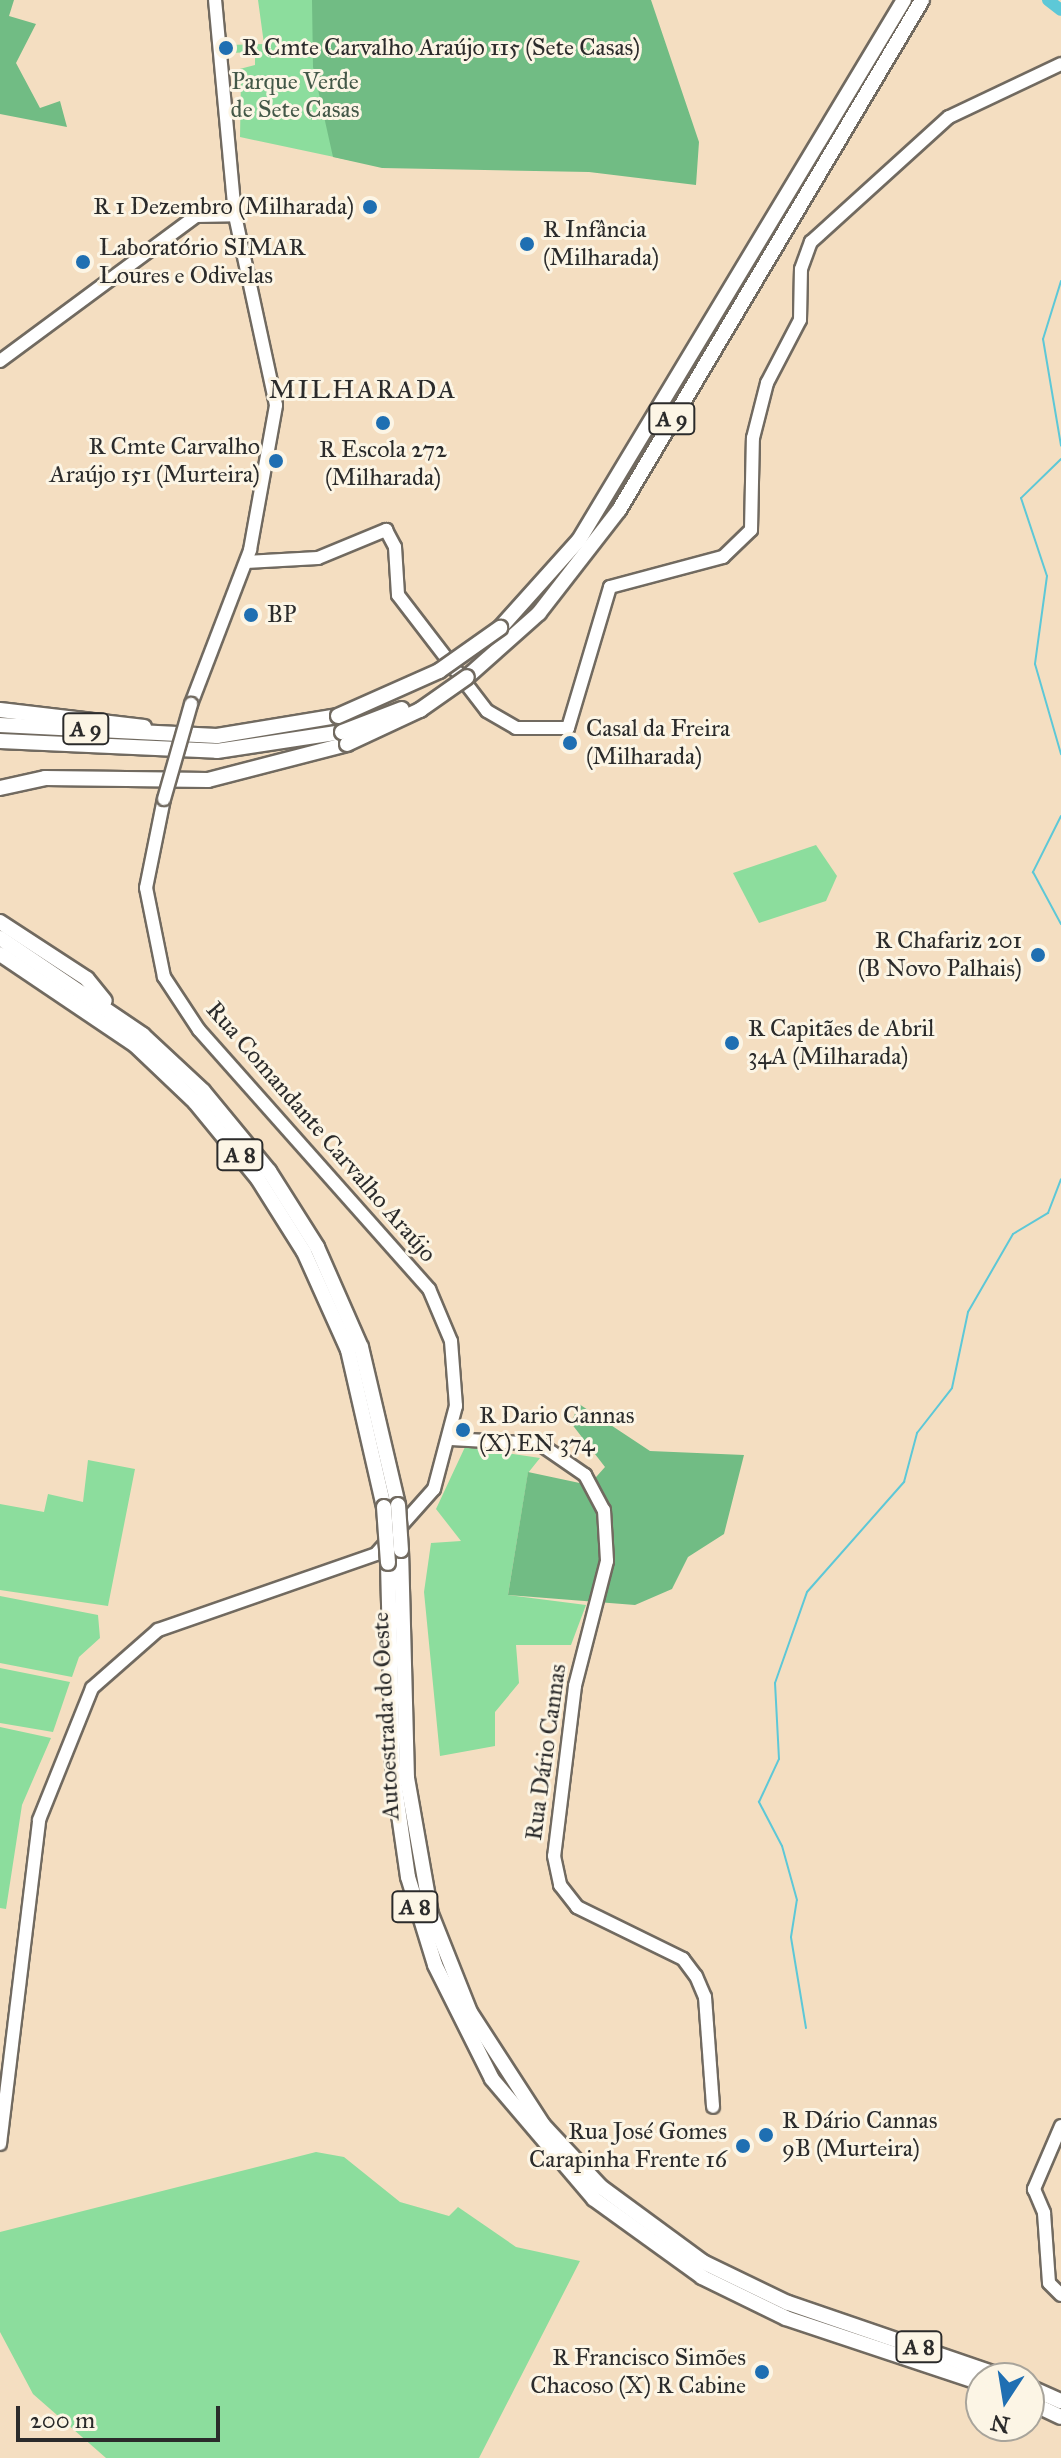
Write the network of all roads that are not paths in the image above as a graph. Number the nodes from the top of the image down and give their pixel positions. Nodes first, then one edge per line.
1 (215, 0) edge
2 (904, 0) edge
3 (922, 0) edge
4 (1061, 64) edge
5 (235, 215) junction
6 (0, 361) edge
7 (246, 562) junction
8 (0, 710) edge
9 (0, 725) edge
10 (171, 735) junction
11 (345, 738) junction
12 (0, 741) edge
13 (0, 788) edge
14 (0, 926) edge
15 (0, 954) edge
16 (0, 964) edge
17 (43, 980) junction
18 (451, 1439) junction
19 (391, 1506) junction
20 (713, 2107) dead end
21 (1061, 2126) edge
22 (0, 2144) edge
23 (598, 2193) junction
24 (1061, 2295) edge
25 (965, 2364) edge
26 (965, 2378) edge

1 - 5 street, Rua Comandante Carvalho Araújo
2 - 10 highway, A 9, bridge
3 - 11 highway, A 9, bridge
4 - 7 street
5 - 6 street
5 - 7 street, Rua Comandante Carvalho Araújo
7 - 18 street, Rua Comandante Carvalho Araújo, bridge
8 - 10 highway
9 - 10 highway, A 9
11 - 12 highway, A 9
11 - 13 highway
14 - 19 highway, Autoestrada do Oeste / A 8
15 - 17 highway, Autoestrada do Oeste / A 8
16 - 17 highway
17 - 19 highway, Autoestrada do Oeste / A 8
18 - 20 street, Rua Dário Cannas
18 - 22 street, Rua Comandante Carvalho Araújo
19 - 23 highway, Autoestrada do Oeste / A 8, bridge
19 - 23 highway, Autoestrada do Oeste / A 8, bridge
21 - 24 street
23 - 25 highway, Autoestrada do Oeste / A 8
23 - 26 highway, Autoestrada do Oeste / A 8

